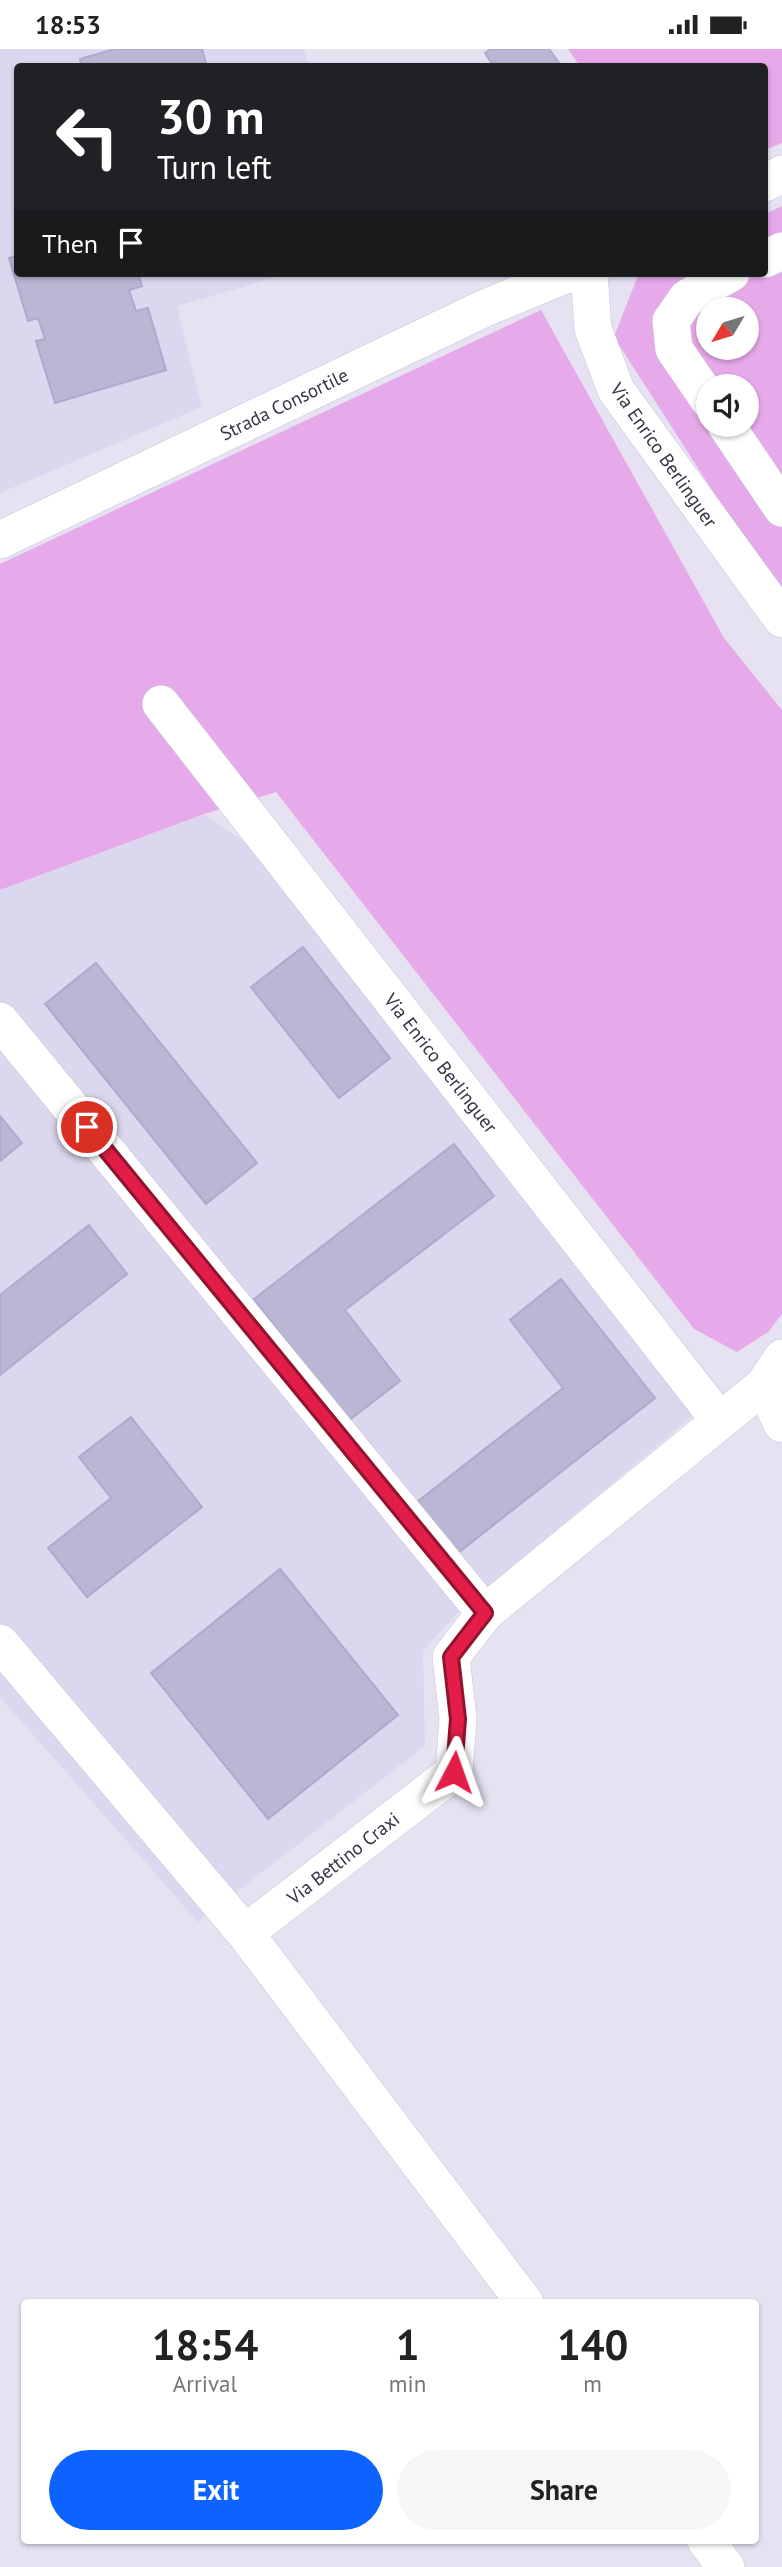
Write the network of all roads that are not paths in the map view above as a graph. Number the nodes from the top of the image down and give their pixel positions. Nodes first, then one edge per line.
1 (560, 277) edge
2 (589, 277) edge
3 (724, 277) edge
4 (696, 381) edge
5 (734, 437) edge
6 (782, 508) edge
7 (0, 540) edge
8 (782, 619) edge
9 (161, 704) dead end
10 (0, 1021) edge
11 (773, 1371) edge
12 (720, 1421) junction
13 (782, 1424) edge
14 (485, 1613) junction
15 (0, 1643) edge
16 (245, 1933) junction
17 (522, 2299) edge
18 (708, 2544) edge
19 (726, 2567) edge

1 - 7 street, Strada Consortile
2 - 8 street, Via Enrico Berlinguer
3 - 4 street
5 - 6 street
9 - 12 street, Via Enrico Berlinguer
10 - 14 street
11 - 12 street, Via Bettino Craxi
11 - 13 street
12 - 14 street, Via Bettino Craxi
14 - 16 street, Via Bettino Craxi
15 - 16 street
16 - 17 street
18 - 19 street

